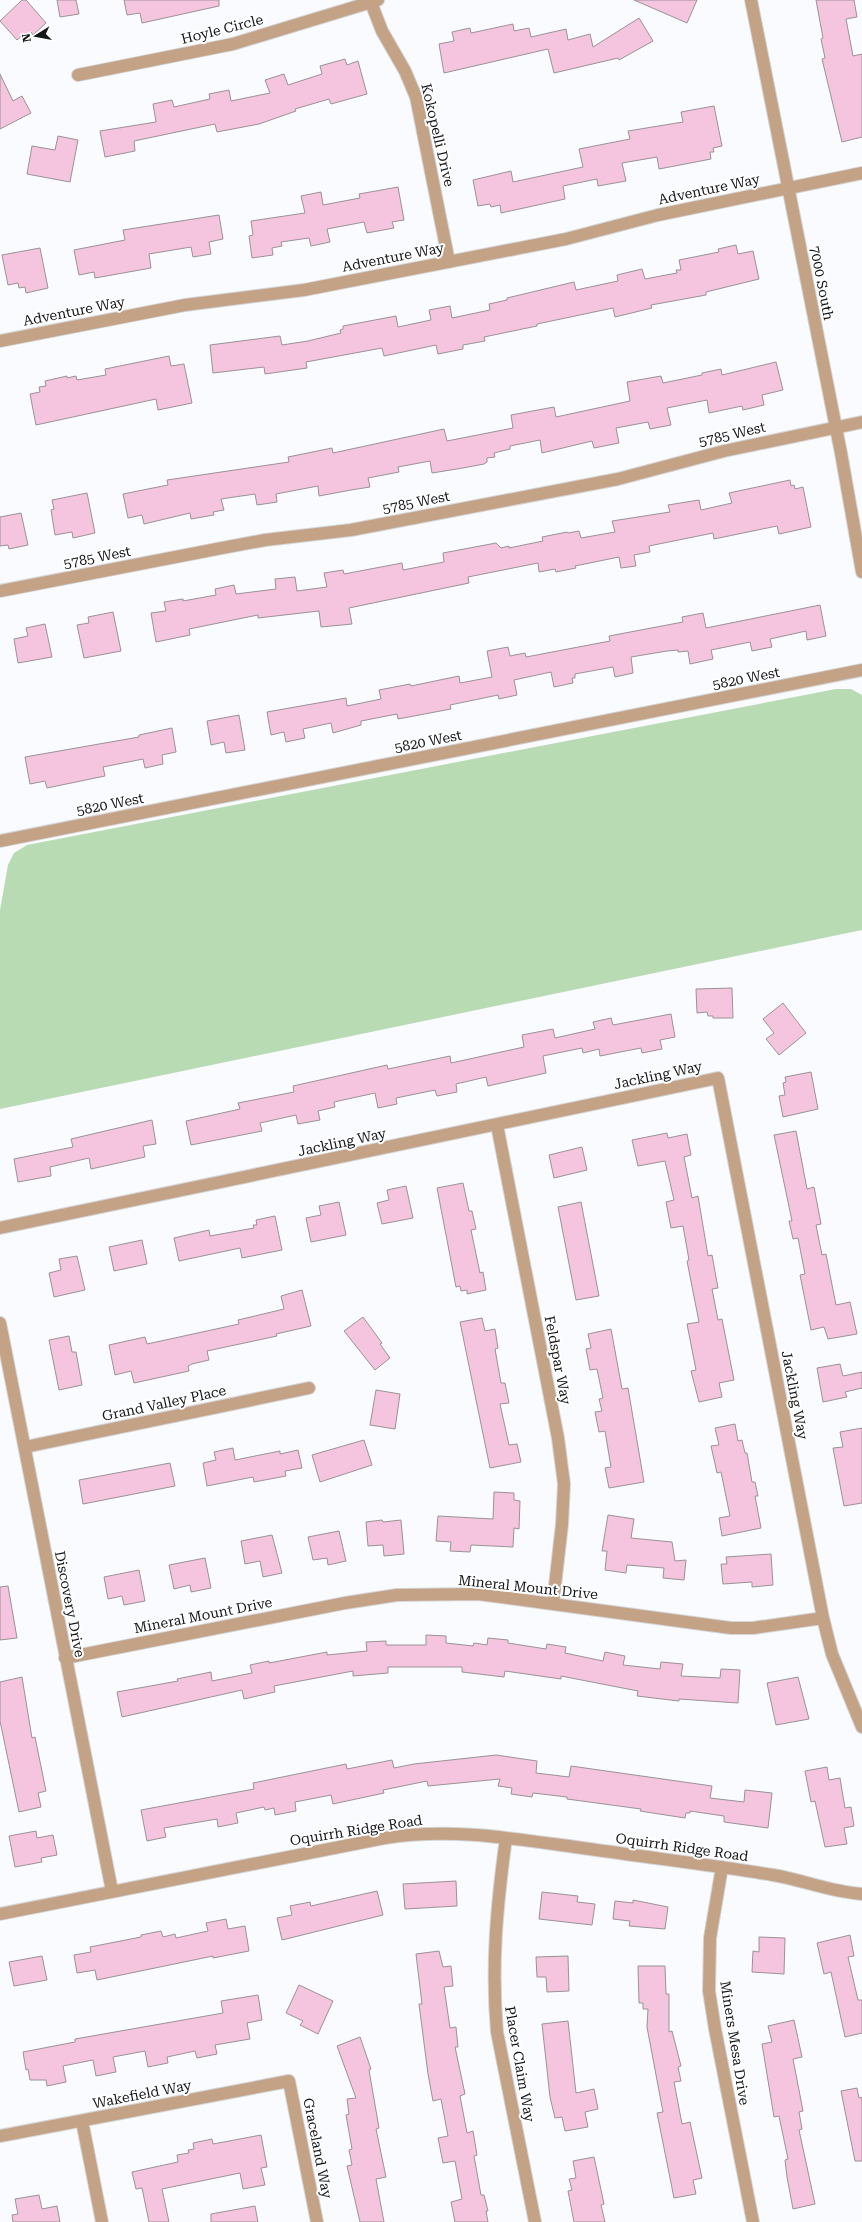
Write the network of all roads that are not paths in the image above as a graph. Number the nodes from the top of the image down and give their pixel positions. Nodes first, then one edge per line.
1 (752, 0) edge
2 (373, 1) edge
3 (78, 76) dead end
4 (862, 173) edge
5 (788, 188) junction
6 (449, 262) junction
7 (0, 341) edge
8 (862, 422) edge
9 (835, 427) junction
10 (862, 572) edge
11 (0, 591) edge
12 (862, 670) edge
13 (0, 841) edge
14 (497, 1125) junction
15 (0, 1228) edge
16 (0, 1323) edge
17 (309, 1388) dead end
18 (25, 1447) junction
19 (553, 1603) junction
20 (823, 1618) junction
21 (65, 1658) junction
22 (862, 1727) edge
23 (506, 1838) junction
24 (722, 1867) junction
25 (112, 1891) junction
26 (862, 1894) edge
27 (0, 1914) edge
28 (289, 2081) joint
29 (82, 2121) junction
30 (0, 2136) edge
31 (102, 2222) edge
32 (317, 2222) edge
33 (535, 2222) edge
34 (753, 2222) edge

1 - 5 street, 7000 South
2 - 3 street, Hoyle Circle
2 - 6 street, Kokopelli Drive
4 - 5 street, Adventure Way
5 - 6 street, Adventure Way
5 - 9 street, 7000 South
6 - 7 street, Adventure Way
8 - 9 street, 5785 West
9 - 10 street, 7000 South
9 - 11 street, 5785 West
12 - 13 street, 5820 West
14 - 15 street, Jackling Way
14 - 19 street, Feldspar Way
14 - 20 street, Jackling Way
16 - 18 street, Discovery Drive
17 - 18 street, Grand Valley Place
18 - 21 street, Discovery Drive
19 - 20 street, Mineral Mount Drive
19 - 21 street, Mineral Mount Drive
20 - 22 street, Jackling Way
21 - 25 street, Discovery Drive
23 - 24 street, Oquirrh Ridge Road
23 - 25 street, Oquirrh Ridge Road
23 - 33 street, Placer Claim Way
24 - 26 street, Oquirrh Ridge Road
24 - 34 street, Miners Mesa Drive
25 - 27 street, Oquirrh Ridge Road
28 - 29 street, Wakefield Way
28 - 32 street, Graceland Way
29 - 30 street, Wakefield Way
29 - 31 street

